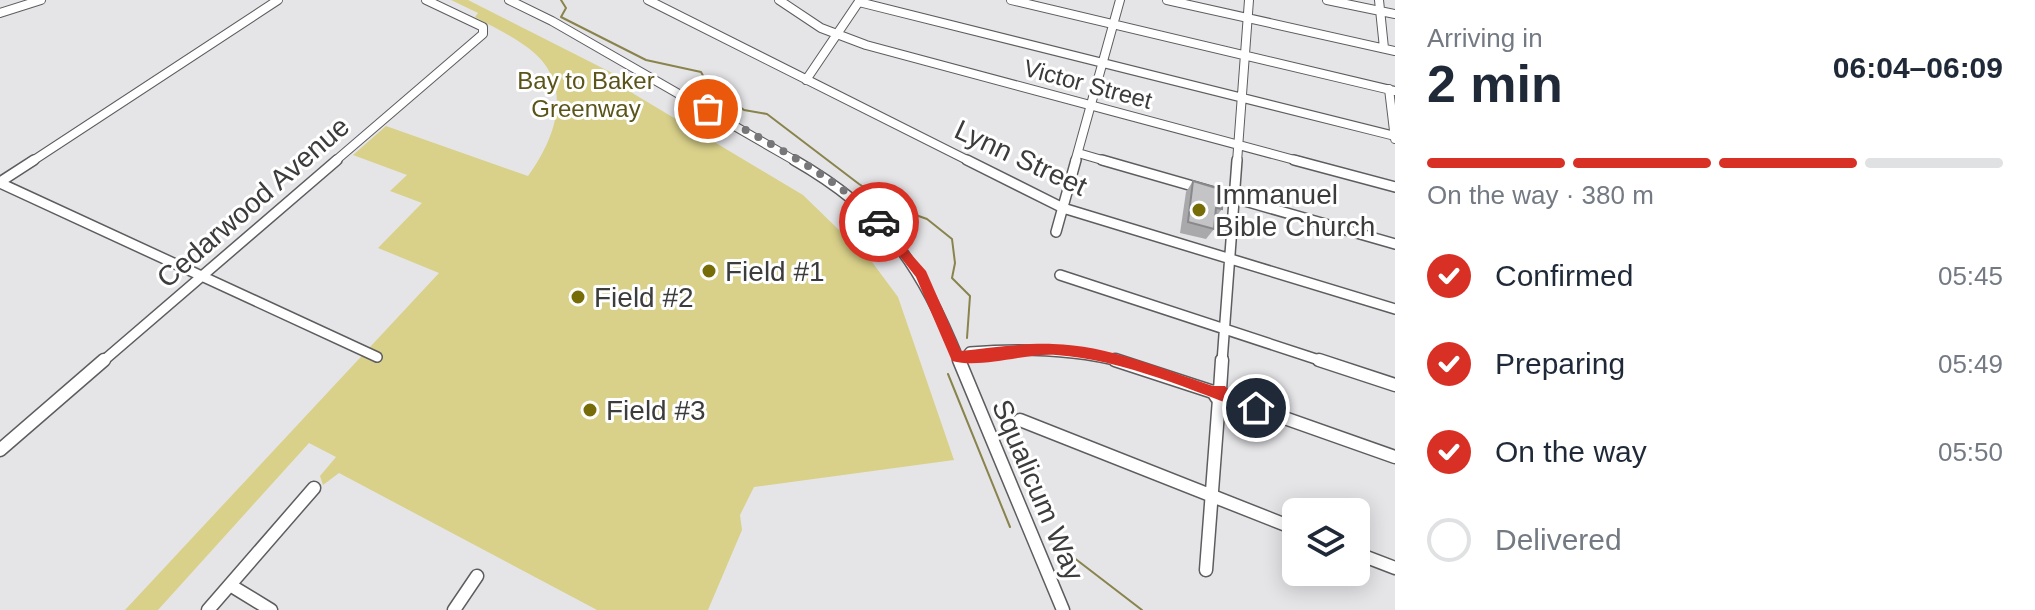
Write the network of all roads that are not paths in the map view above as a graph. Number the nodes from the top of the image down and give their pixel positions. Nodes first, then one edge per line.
1 (41, 0) edge
2 (278, 0) edge
3 (426, 0) edge
4 (509, 0) edge
5 (648, 0) edge
6 (779, 0) edge
7 (1011, 0) edge
8 (1120, 0) edge
9 (1167, 0) edge
10 (1249, 0) edge
11 (1327, 0) edge
12 (1379, 0) edge
13 (859, 1) edge
14 (1380, 11) junction
15 (0, 13) edge
16 (1395, 14) edge
17 (1248, 18) junction
18 (1113, 24) junction
19 (837, 34) junction
20 (1384, 48) junction
21 (1395, 51) edge
22 (1245, 55) junction
23 (1103, 63) junction
24 (806, 80) junction
25 (1392, 90) edge
26 (1242, 98) junction
27 (1091, 105) junction
28 (1395, 137) edge
29 (1239, 145) junction
30 (1078, 153) junction
31 (0, 183) edge
32 (1395, 187) edge
33 (1234, 198) junction
34 (1063, 208) junction
35 (1056, 232) dead end
36 (1395, 244) edge
37 (1230, 259) junction
38 (1060, 275) dead end
39 (201, 276) junction
40 (1395, 309) edge
41 (1224, 329) junction
42 (962, 356) junction
43 (377, 357) dead end
44 (1395, 385) edge
45 (1219, 395) junction
46 (1020, 420) dead end
47 (0, 450) edge
48 (1395, 457) edge
49 (314, 488) dead end
50 (1212, 496) junction
51 (1282, 524) edge
52 (1370, 558) edge
53 (1395, 568) edge
54 (1206, 570) dead end
55 (477, 576) dead end
56 (230, 585) junction
57 (208, 610) edge
58 (271, 610) edge
59 (454, 610) edge
60 (1063, 610) edge

1 - 15 street
2 - 31 street
3 - 39 street, Cedarwood Avenue
4 - 42 street, Squalicum Way
5 - 24 street, Lynn Street
6 - 19 street, Victor Street
7 - 18 street
8 - 18 street
9 - 17 street
10 - 17 street
11 - 14 street
12 - 14 street
13 - 19 street
13 - 23 street
14 - 16 street
14 - 20 street
17 - 20 street
17 - 22 street
18 - 22 street
18 - 23 street
19 - 24 street
19 - 27 street, Victor Street
20 - 21 street
22 - 25 street
22 - 26 street
23 - 26 street
23 - 27 street
24 - 34 street, Lynn Street
25 - 28 street
26 - 28 street
26 - 29 street
27 - 29 street, Victor Street
27 - 30 street
29 - 32 street, Victor Street
29 - 33 street
30 - 33 street
30 - 34 street
31 - 39 street
33 - 36 street
33 - 37 street
34 - 35 street
34 - 37 street, Lynn Street
37 - 40 street, Lynn Street
37 - 41 street
38 - 41 street
39 - 43 street
39 - 47 street, Cedarwood Avenue
41 - 44 street
41 - 45 street
42 - 45 street
42 - 60 street, Squalicum Way
45 - 48 street
45 - 50 street
46 - 50 street
49 - 56 street
50 - 51 street
50 - 54 street
52 - 53 street
55 - 59 street
56 - 57 street
56 - 58 street

